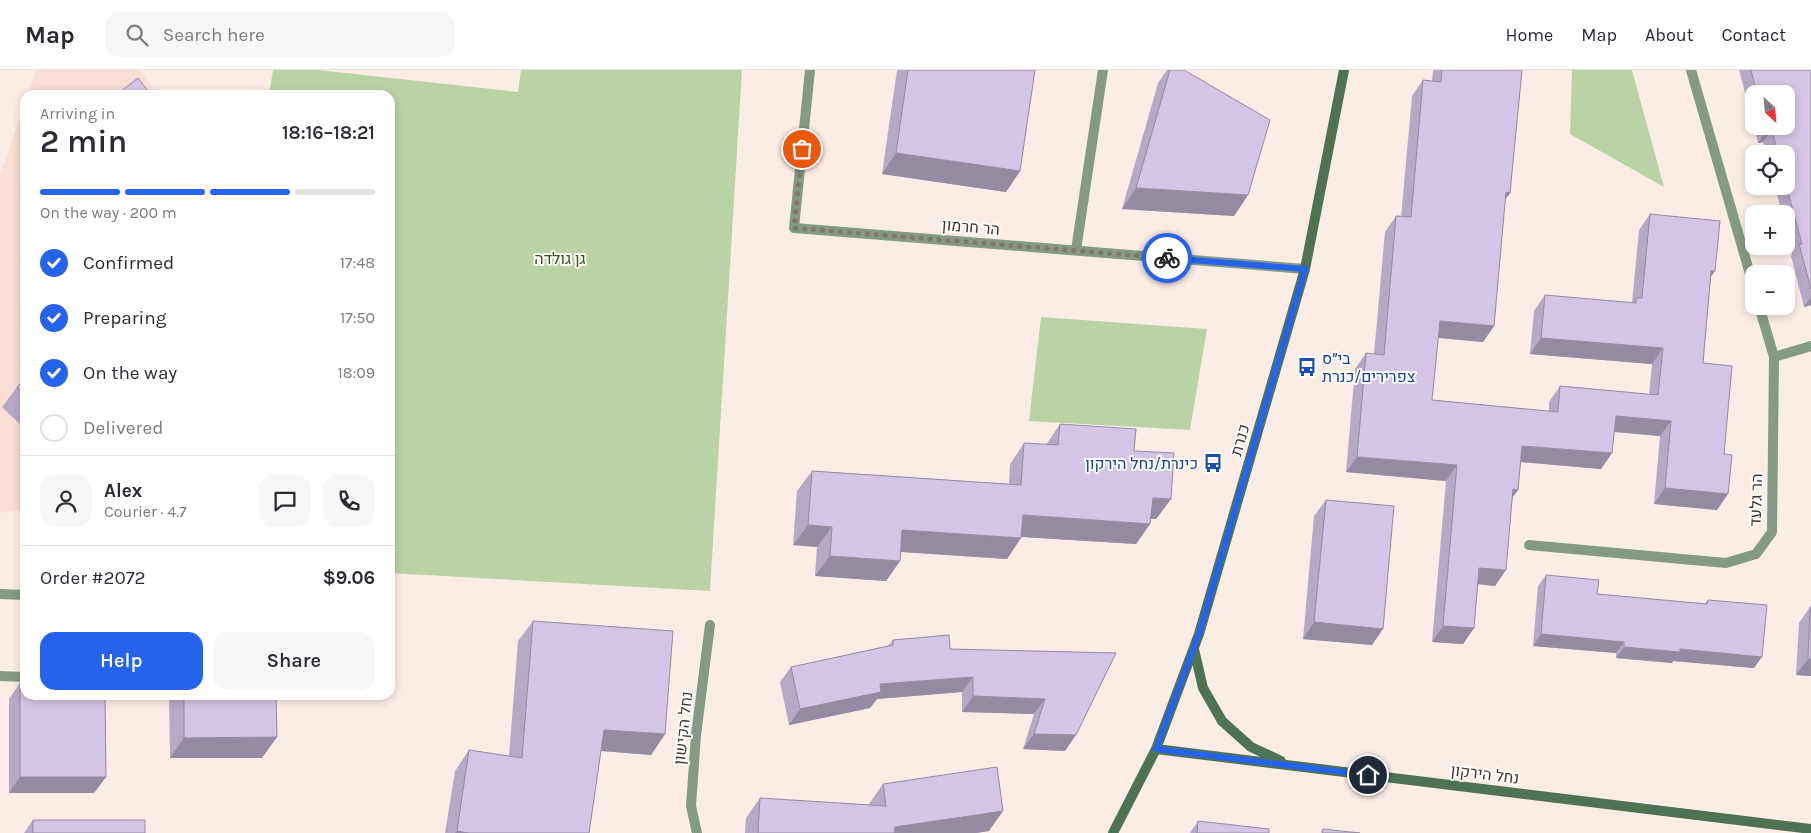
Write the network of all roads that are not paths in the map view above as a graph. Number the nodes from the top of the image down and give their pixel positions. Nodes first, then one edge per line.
1 (810, 70) edge
2 (1103, 70) edge
3 (1344, 70) edge
4 (1691, 70) edge
5 (1076, 250) junction
6 (1747, 265) edge
7 (1305, 269) junction
8 (1762, 315) edge
9 (1811, 346) edge
10 (1774, 357) junction
11 (1529, 545) dead end
12 (0, 594) edge
13 (20, 595) edge
14 (710, 625) dead end
15 (1194, 648) junction
16 (0, 676) edge
17 (20, 677) edge
18 (1156, 749) junction
19 (1291, 766) junction
20 (1811, 829) edge
21 (697, 833) edge
22 (1113, 833) edge

1 - 5 street, הר חרמון
2 - 5 street
3 - 7 street, כנרת
4 - 6 street
5 - 7 street, הר חרמון
7 - 15 street, כנרת
8 - 10 street, הר גלעד
9 - 10 street
10 - 11 street, הר גלעד
12 - 13 street
14 - 21 street, נחל הקישון
15 - 18 street, כנרת
15 - 19 street
16 - 17 street
18 - 19 street, נחל הירקון
18 - 22 street, כנרת
19 - 20 street, נחל הירקון

